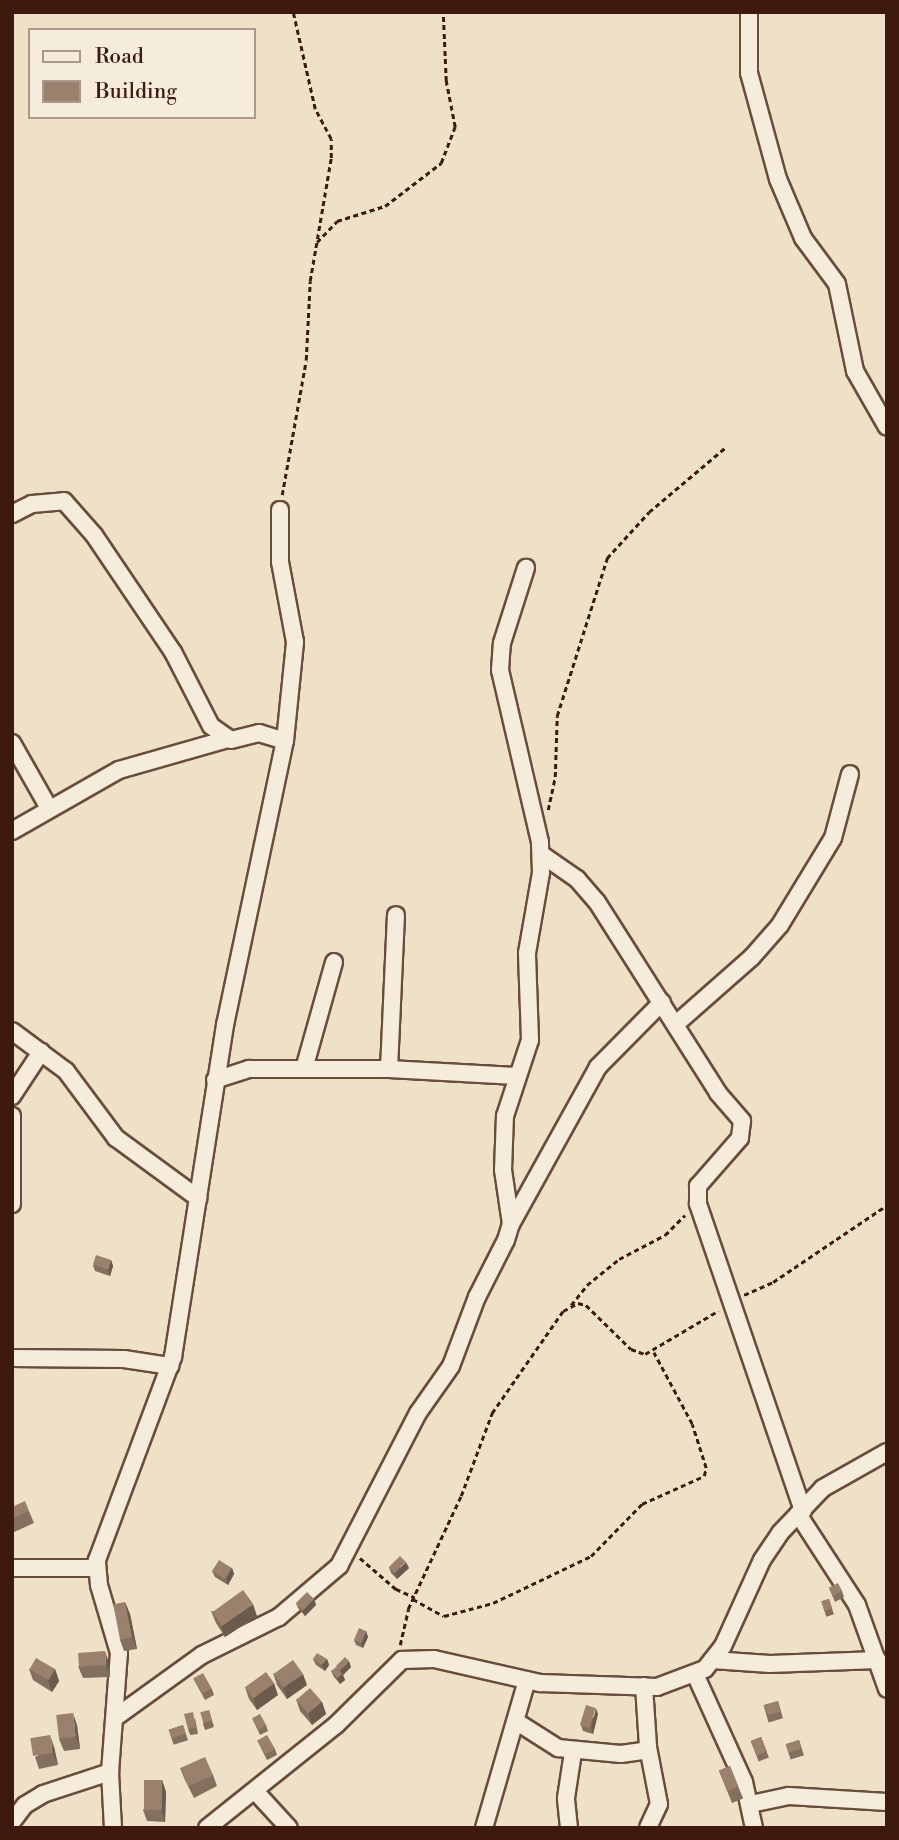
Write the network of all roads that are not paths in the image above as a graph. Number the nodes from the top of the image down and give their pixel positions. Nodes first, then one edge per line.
1 (749, 12) edge
2 (887, 427) edge
3 (280, 510) road end
4 (12, 514) edge
5 (526, 568) dead end
6 (228, 739) junction
7 (285, 741) junction
8 (12, 743) edge
9 (850, 774) dead end
10 (49, 808) junction
11 (12, 831) edge
12 (541, 854) junction
13 (396, 915) dead end
14 (334, 962) dead end
15 (662, 1002) junction
16 (676, 1024) junction
17 (12, 1031) edge
18 (41, 1052) junction
19 (304, 1069) junction
20 (389, 1069) junction
21 (516, 1076) junction
22 (215, 1080) junction
23 (12, 1096) edge
24 (12, 1116) edge
25 (198, 1198) junction
26 (12, 1204) edge
27 (511, 1224) junction
28 (12, 1358) edge
29 (170, 1366) junction
30 (887, 1452) edge
31 (800, 1512) junction
32 (12, 1568) edge
33 (97, 1568) junction
34 (712, 1660) junction
35 (878, 1661) junction
36 (695, 1674) junction
37 (527, 1680) junction
38 (644, 1686) junction
39 (887, 1689) edge
40 (116, 1717) junction
41 (517, 1722) junction
42 (648, 1750) junction
43 (573, 1752) junction
44 (110, 1772) junction
45 (255, 1791) junction
46 (887, 1802) edge
47 (751, 1804) junction
48 (13, 1818) edge
49 (113, 1828) edge
50 (207, 1828) edge
51 (289, 1828) edge
52 (484, 1828) edge
53 (569, 1828) edge
54 (648, 1828) edge
55 (754, 1828) edge

1 - 2 street
3 - 7 street
4 - 6 street
5 - 12 street
6 - 7 street
6 - 10 street
7 - 22 street
8 - 10 street
9 - 16 street
10 - 11 street
12 - 15 street
12 - 21 street
13 - 20 street
14 - 19 street
15 - 16 street
15 - 27 street
16 - 31 street
17 - 18 street
18 - 23 street
18 - 25 street
19 - 20 street
19 - 22 street
20 - 21 street
21 - 27 street
22 - 25 street
24 - 26 street
25 - 29 street
27 - 40 street
28 - 29 street
29 - 33 street
30 - 31 street
31 - 34 street
31 - 35 street
32 - 33 street
33 - 40 street
34 - 35 street
34 - 36 street
35 - 39 street
36 - 38 street
36 - 47 street
37 - 38 street
37 - 41 street
37 - 45 street
38 - 42 street
40 - 44 street
41 - 43 street
41 - 52 street
42 - 43 street
42 - 54 street
43 - 53 street
44 - 48 street
44 - 49 street
45 - 50 street
45 - 51 street
46 - 47 street
47 - 55 street

